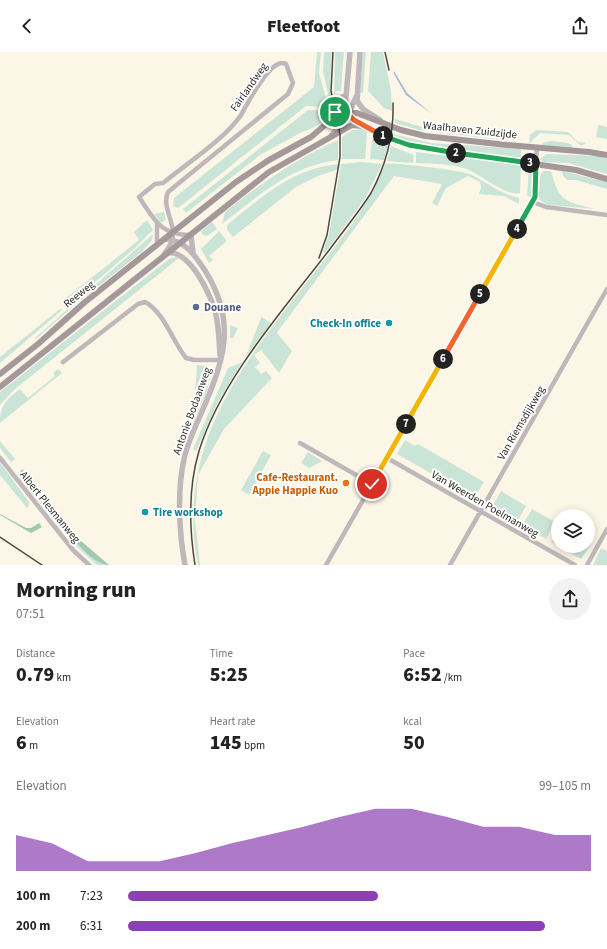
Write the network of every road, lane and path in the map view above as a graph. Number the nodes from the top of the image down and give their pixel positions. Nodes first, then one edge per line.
1 (350, 52) edge
2 (360, 52) edge
3 (344, 99) junction
4 (356, 99) junction
5 (350, 113) junction
6 (329, 120) junction
7 (356, 125) joint
8 (365, 127) junction
9 (401, 130) junction
10 (330, 137) junction
11 (537, 147) junction
12 (607, 155) edge
13 (536, 164) junction
14 (607, 178) edge
15 (533, 202) junction
16 (607, 215) edge
17 (158, 224) junction
18 (171, 224) junction
19 (180, 227) junction
20 (173, 233) junction
21 (191, 235) junction
22 (169, 239) junction
23 (181, 243) junction
24 (156, 247) junction
25 (167, 253) junction
26 (194, 254) junction
27 (162, 257) junction
28 (607, 289) edge
29 (220, 360) junction
30 (63, 362) dead end
31 (0, 374) edge
32 (0, 387) edge
33 (300, 443) dead end
34 (0, 458) edge
35 (387, 458) junction
36 (372, 484) junction
37 (481, 511) junction
38 (607, 529) edge
39 (89, 565) edge
40 (185, 565) edge
41 (326, 565) edge
42 (450, 565) edge
43 (575, 565) edge
44 (587, 565) edge

1 - 3 street, Reeweg
2 - 4 street, Reeweg
3 - 5 street
3 - 6 street, Reeweg
4 - 5 street, Reeweg
4 - 9 street, Waalhaven Zuidzijde
5 - 6 main road, Reeweg
5 - 8 street, Waalhaven Zuidzijde
5 - 9 main road, Waalhaven Zuidzijde
5 - 10 street, Reeweg
6 - 19 main road, Reeweg
7 - 8 main road, Waalhaven Zuidzijde
7 - 10 main road, Reeweg
8 - 13 main road, Waalhaven Zuidzijde
9 - 11 main road, Waalhaven Zuidzijde
10 - 21 main road, Reeweg
11 - 12 main road, Waalhaven Zuidzijde
11 - 13 street
13 - 14 main road, Waalhaven Zuidzijde
13 - 15 street
15 - 16 street
15 - 35 street
17 - 18 street, Fairlandweg
17 - 20 street
17 - 24 street
18 - 19 street
18 - 20 street
19 - 20 main road, Reeweg
20 - 21 street
20 - 22 main road, Reeweg
21 - 23 main road, Reeweg
21 - 26 street, Antonie Bodaanweg
22 - 23 street, Antonie Bodaanweg
22 - 24 main road, Reeweg
22 - 27 street, Reeweg
23 - 25 main road, Reeweg
23 - 26 street, Antonie Bodaanweg
24 - 31 main road, Reeweg
25 - 27 main road, Reeweg
25 - 29 street, Antonie Bodaanweg
26 - 29 street, Antonie Bodaanweg
27 - 32 main road, Reeweg
28 - 37 street, Van Riemsdijkweg
29 - 30 street
29 - 40 street, Antonie Bodaanweg
33 - 36 street
34 - 39 street, Albert Plesmanweg
35 - 36 street
35 - 37 street, Van Weerden Poelmanweg
36 - 41 street
37 - 42 street, Van Riemsdijkweg
37 - 43 street, Van Weerden Poelmanweg
38 - 44 street

